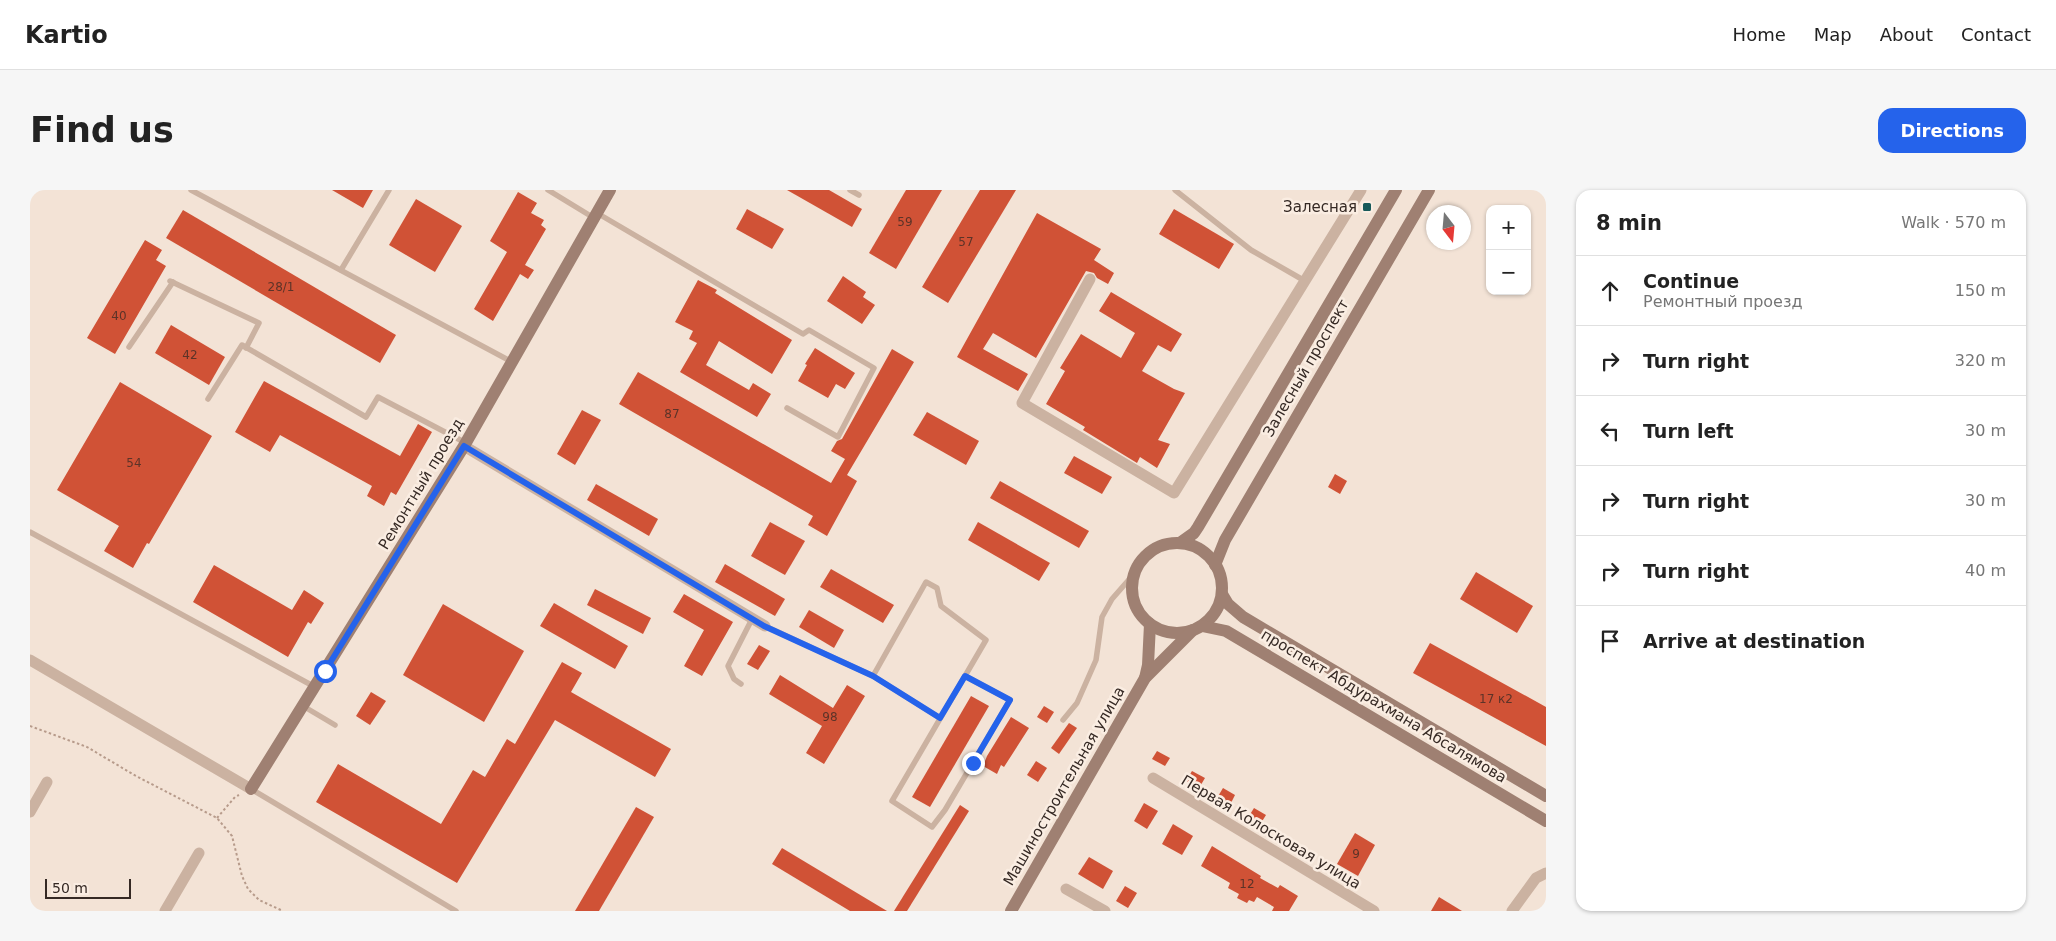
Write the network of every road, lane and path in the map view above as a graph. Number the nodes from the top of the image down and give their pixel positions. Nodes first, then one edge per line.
1 (191, 190) edge
2 (389, 190) edge
3 (548, 190) edge
4 (610, 190) edge
5 (850, 190) edge
6 (1175, 190) edge
7 (1361, 190) edge
8 (1396, 190) edge
9 (1429, 190) edge
10 (859, 195) dead end
11 (596, 215) junction
12 (341, 270) junction
13 (1090, 278) dead end
14 (1305, 281) junction
15 (129, 347) dead end
16 (246, 348) junction
17 (512, 362) junction
18 (208, 399) dead end
19 (787, 408) dead end
20 (465, 444) junction
21 (30, 532) edge
22 (1180, 543) junction
23 (1215, 565) junction
24 (1133, 575) junction
25 (1222, 594) junction
26 (752, 619) junction
27 (1150, 624) junction
28 (764, 626) joint
29 (1197, 628) junction
30 (30, 660) edge
31 (873, 676) junction
32 (965, 676) junction
33 (1145, 678) junction
34 (741, 684) dead end
35 (315, 687) junction
36 (303, 706) junction
37 (940, 718) junction
38 (1063, 720) dead end
39 (335, 725) dead end
40 (30, 726) edge
41 (1153, 778) dead end
42 (47, 782) dead end
43 (251, 789) junction
44 (1546, 796) edge
45 (30, 812) edge
46 (217, 818) junction
47 (1546, 821) edge
48 (199, 853) dead end
49 (1546, 873) edge
50 (1066, 889) dead end
51 (165, 911) edge
52 (282, 911) edge
53 (456, 911) edge
54 (1011, 911) edge
55 (1104, 911) edge
56 (1374, 911) edge
57 (1512, 911) edge

1 - 12 lane
2 - 12 lane
3 - 11 lane
4 - 11 street, Ремонтный проезд
5 - 10 lane
6 - 14 lane
7 - 14 street
8 - 22 street, Залесный проспект
9 - 23 street, Залесный проспект
11 - 17 street, Ремонтный проезд
11 - 19 lane
12 - 17 lane
13 - 14 street
15 - 16 lane
16 - 18 lane
16 - 20 lane
17 - 20 street, Ремонтный проезд
20 - 26 street
20 - 35 street, Ремонтный проезд
21 - 35 lane
22 - 23 street
22 - 24 street
23 - 25 street
24 - 27 street
24 - 38 lane
25 - 29 street
25 - 44 street, проспект Абдурахмана Абсалямова
26 - 28 street
26 - 34 lane
27 - 29 street
27 - 33 street, Машиностроительная улица
28 - 31 lane
29 - 33 street, Машиностроительная улица
29 - 47 street, проспект Абдурахмана Абсалямова
30 - 43 street
31 - 32 lane
31 - 37 lane
32 - 37 lane
32 - 37 lane
33 - 54 street, Машиностроительная улица
35 - 36 street, Ремонтный проезд
36 - 39 lane
36 - 43 street, Ремонтный проезд
40 - 46 path
41 - 56 street, Первая Колосковая улица
42 - 45 street
43 - 46 path
43 - 53 lane
46 - 52 path
48 - 51 street
49 - 57 street
50 - 55 street

